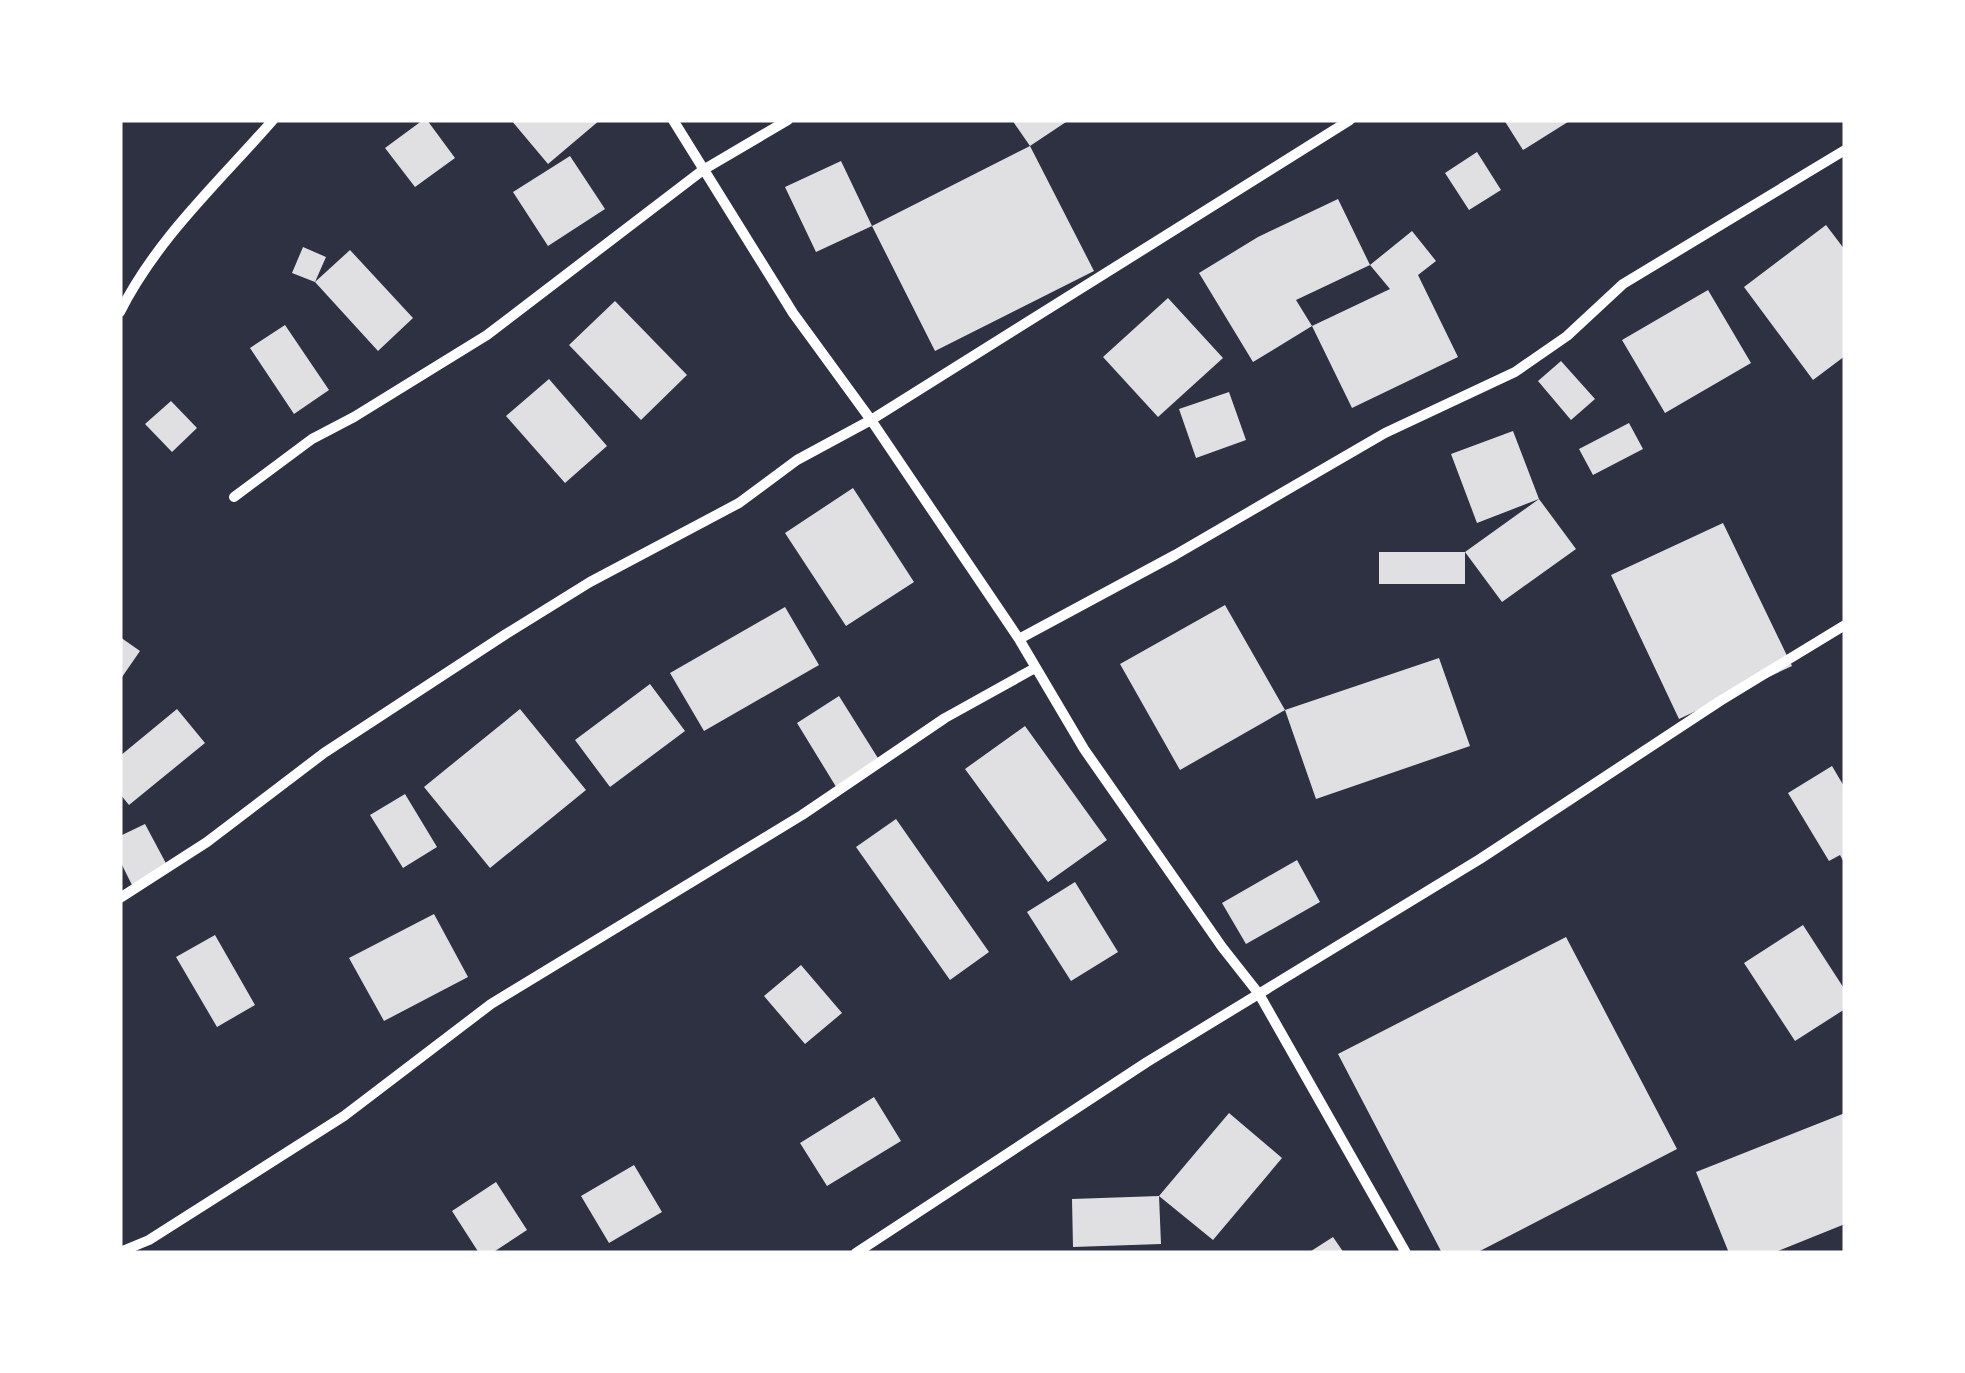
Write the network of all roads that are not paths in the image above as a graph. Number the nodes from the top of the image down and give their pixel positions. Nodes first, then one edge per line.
1 (273, 120) edge
2 (673, 120) edge
3 (788, 120) edge
4 (1350, 120) edge
5 (1845, 150) edge
6 (703, 170) junction
7 (120, 312) edge
8 (871, 420) junction
9 (234, 497) dead end
10 (1845, 625) edge
11 (1018, 639) junction
12 (1035, 668) junction
13 (120, 898) edge
14 (1259, 994) junction
15 (120, 1252) edge
16 (856, 1253) edge
17 (1406, 1253) edge

1 - 7 street
2 - 6 street
3 - 6 street
4 - 8 street
5 - 11 street
6 - 8 street
6 - 9 street
8 - 11 street
8 - 13 street
10 - 14 street
11 - 12 street
12 - 14 street
12 - 15 street
14 - 16 street
14 - 17 street

